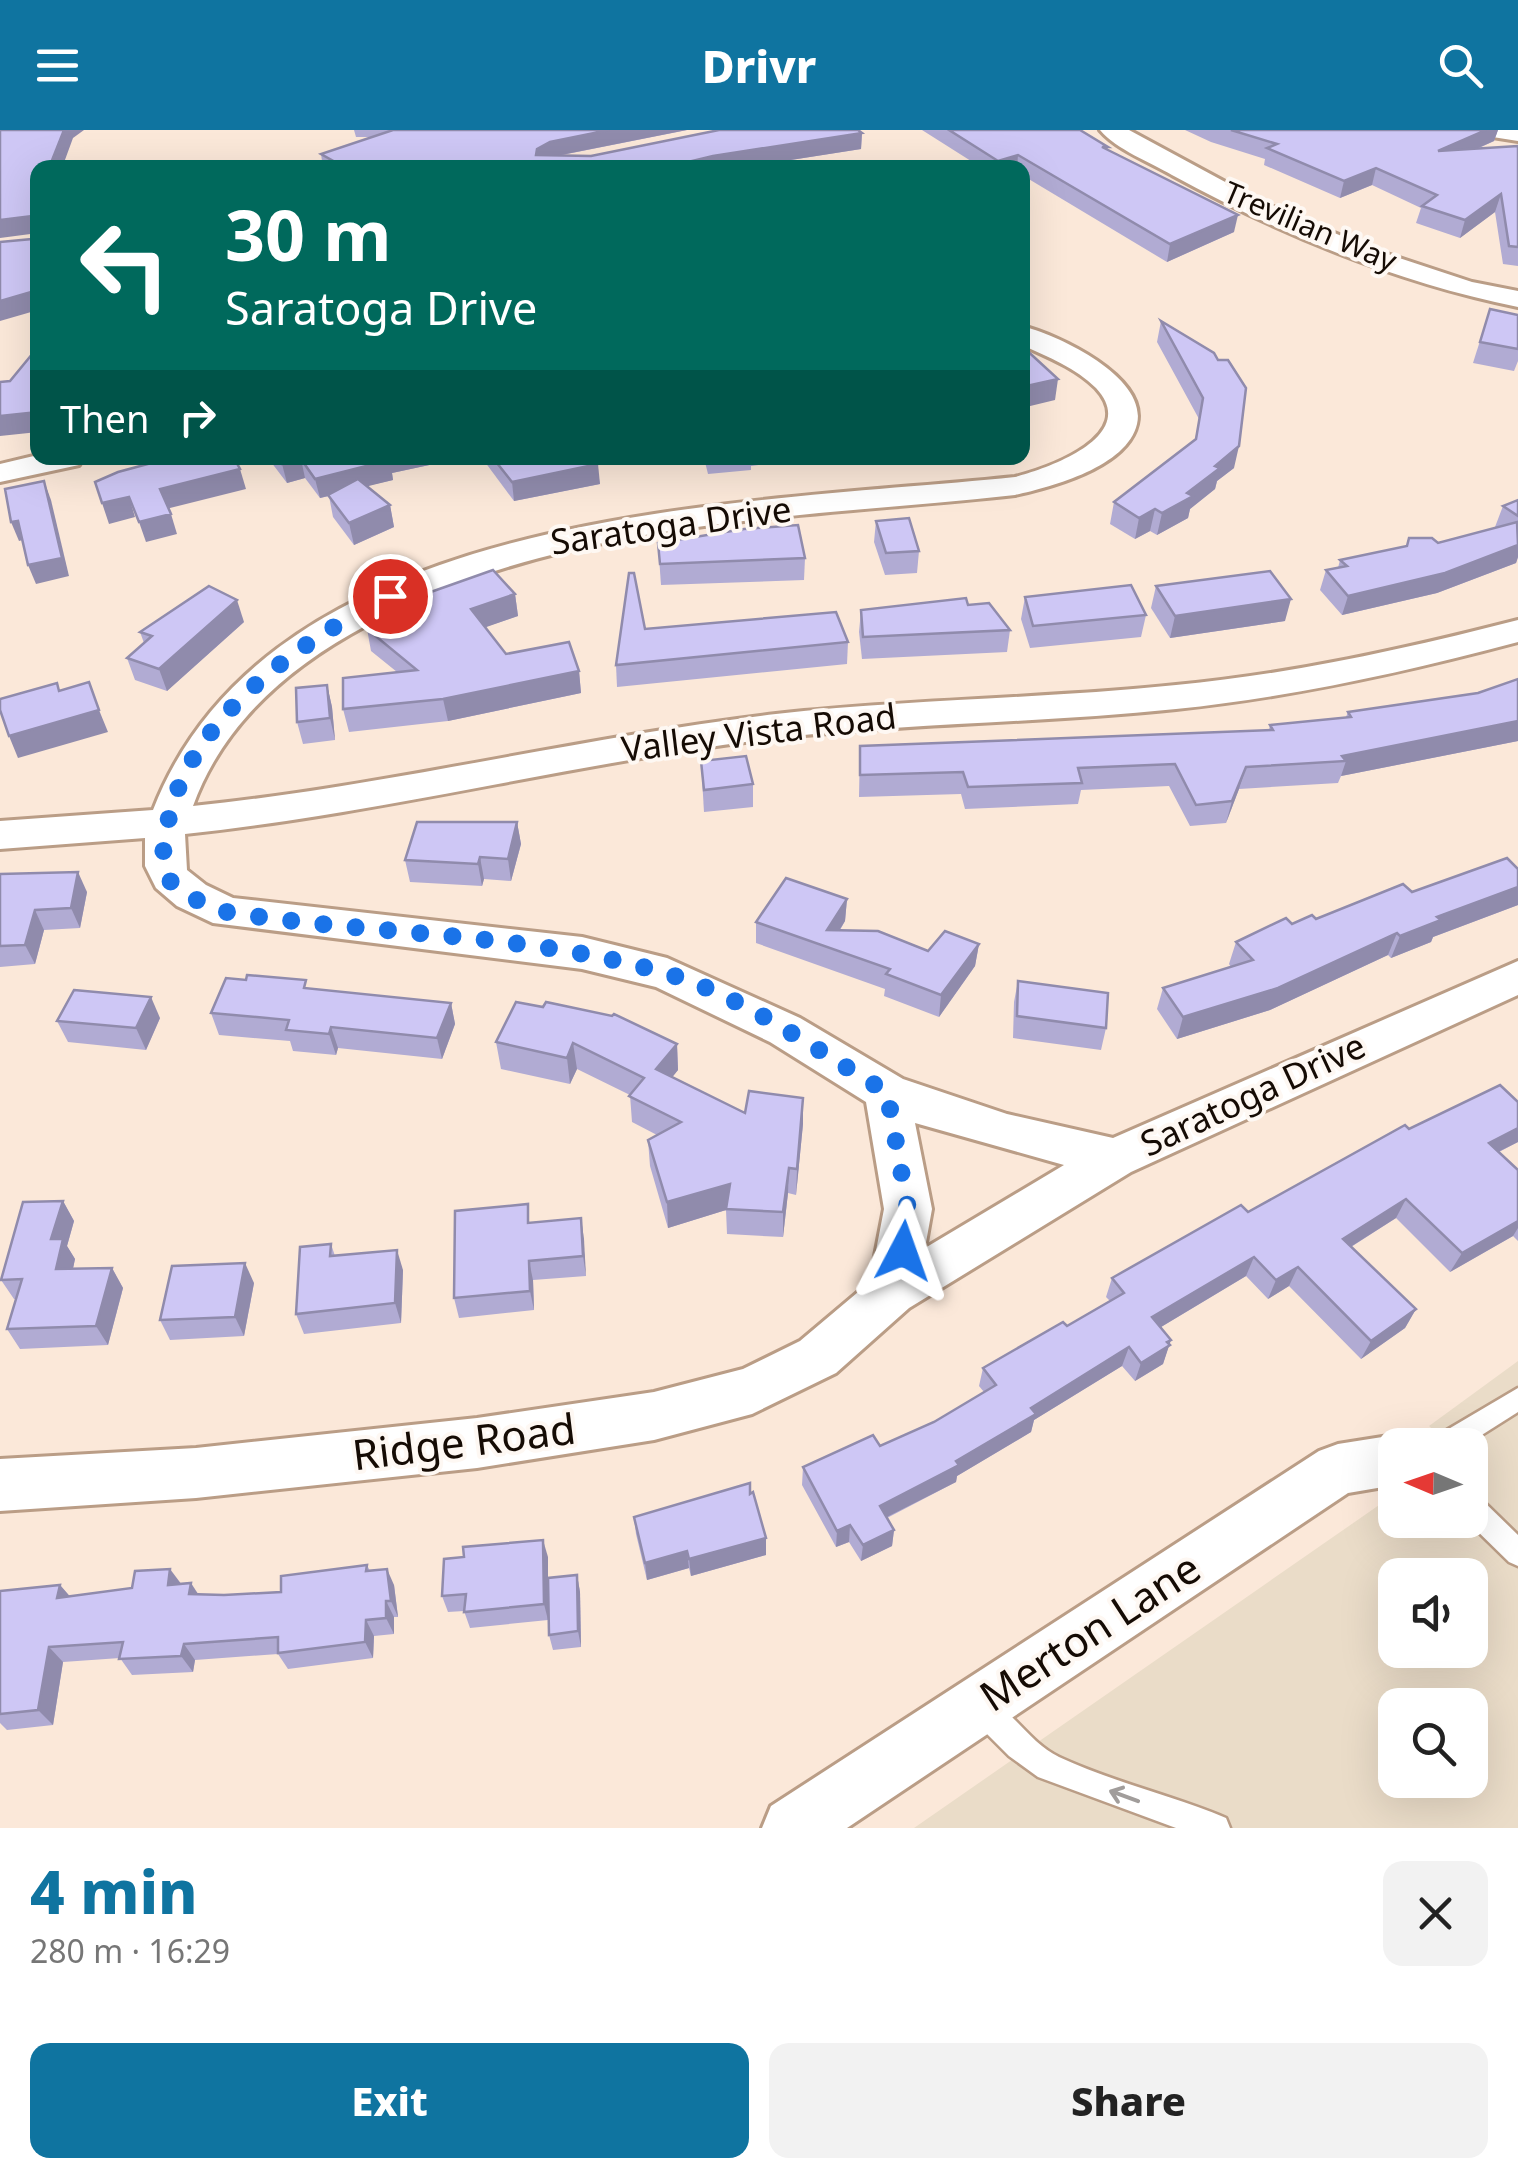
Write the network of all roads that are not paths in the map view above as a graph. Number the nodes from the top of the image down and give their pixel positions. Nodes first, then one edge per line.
1 (1112, 130) edge
2 (1488, 130) edge
3 (1518, 134) edge
4 (1518, 299) edge
5 (1030, 338) edge
6 (34, 465) edge
7 (0, 472) edge
8 (1518, 631) edge
9 (168, 824) junction
10 (0, 835) edge
11 (1518, 977) edge
12 (887, 1092) junction
13 (1115, 1158) junction
14 (892, 1293) junction
15 (1518, 1399) edge
16 (1471, 1428) edge
17 (1378, 1462) edge
18 (0, 1485) edge
19 (1488, 1524) edge
20 (1518, 1553) edge
21 (978, 1706) junction
22 (793, 1828) edge
23 (1216, 1828) edge

1 - 4 street, Trevilian Way
2 - 3 street
5 - 9 street, Saratoga Drive
6 - 7 street
8 - 9 street, Valley Vista Road
9 - 10 street, Valley Vista Road
9 - 12 street, Saratoga Drive
11 - 13 street, Saratoga Drive
12 - 13 street, Saratoga Drive
12 - 14 street
13 - 14 street, Ridge Road
14 - 18 street, Ridge Road
15 - 16 lane
17 - 21 street, Merton Lane
19 - 20 lane
21 - 22 street, Merton Lane
23 -> 21 lane

